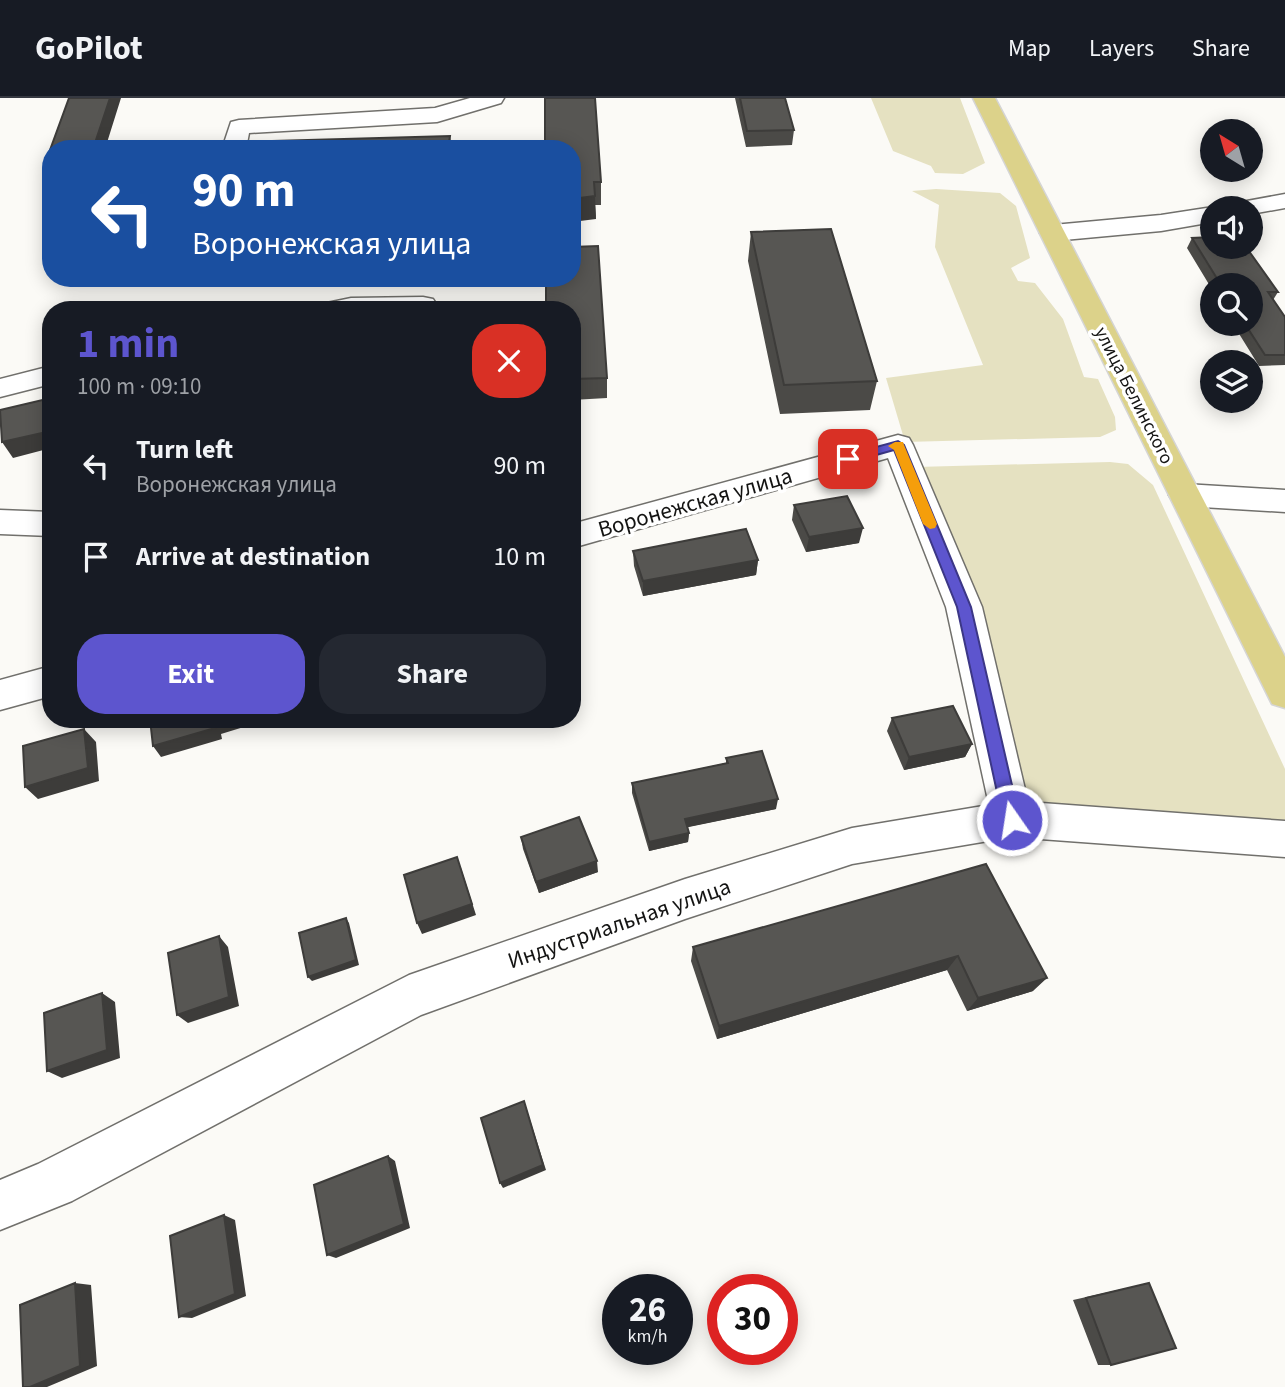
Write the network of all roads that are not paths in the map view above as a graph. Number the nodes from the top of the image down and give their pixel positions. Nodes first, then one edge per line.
1 (493, 98) edge
2 (984, 98) edge
3 (236, 140) edge
4 (1285, 201) edge
5 (1263, 205) edge
6 (1200, 216) edge
7 (1053, 233) junction
8 (42, 377) edge
9 (0, 388) edge
10 (1185, 495) junction
11 (1285, 501) edge
12 (0, 522) edge
13 (42, 524) edge
14 (581, 533) edge
15 (42, 683) edge
16 (1285, 693) edge
17 (0, 695) edge
18 (1012, 820) junction
19 (1285, 839) edge
20 (0, 1205) edge

1 - 3 street
2 - 7 main road, улица Белинского
4 - 5 street
6 - 7 street
7 - 10 main road, улица Белинского
8 - 9 street
10 - 11 street
10 - 16 main road, улица Белинского
12 - 13 street
14 - 18 street, Воронежская улица
15 - 17 street
18 - 19 street, Индустриальная улица
18 - 20 street, Индустриальная улица

